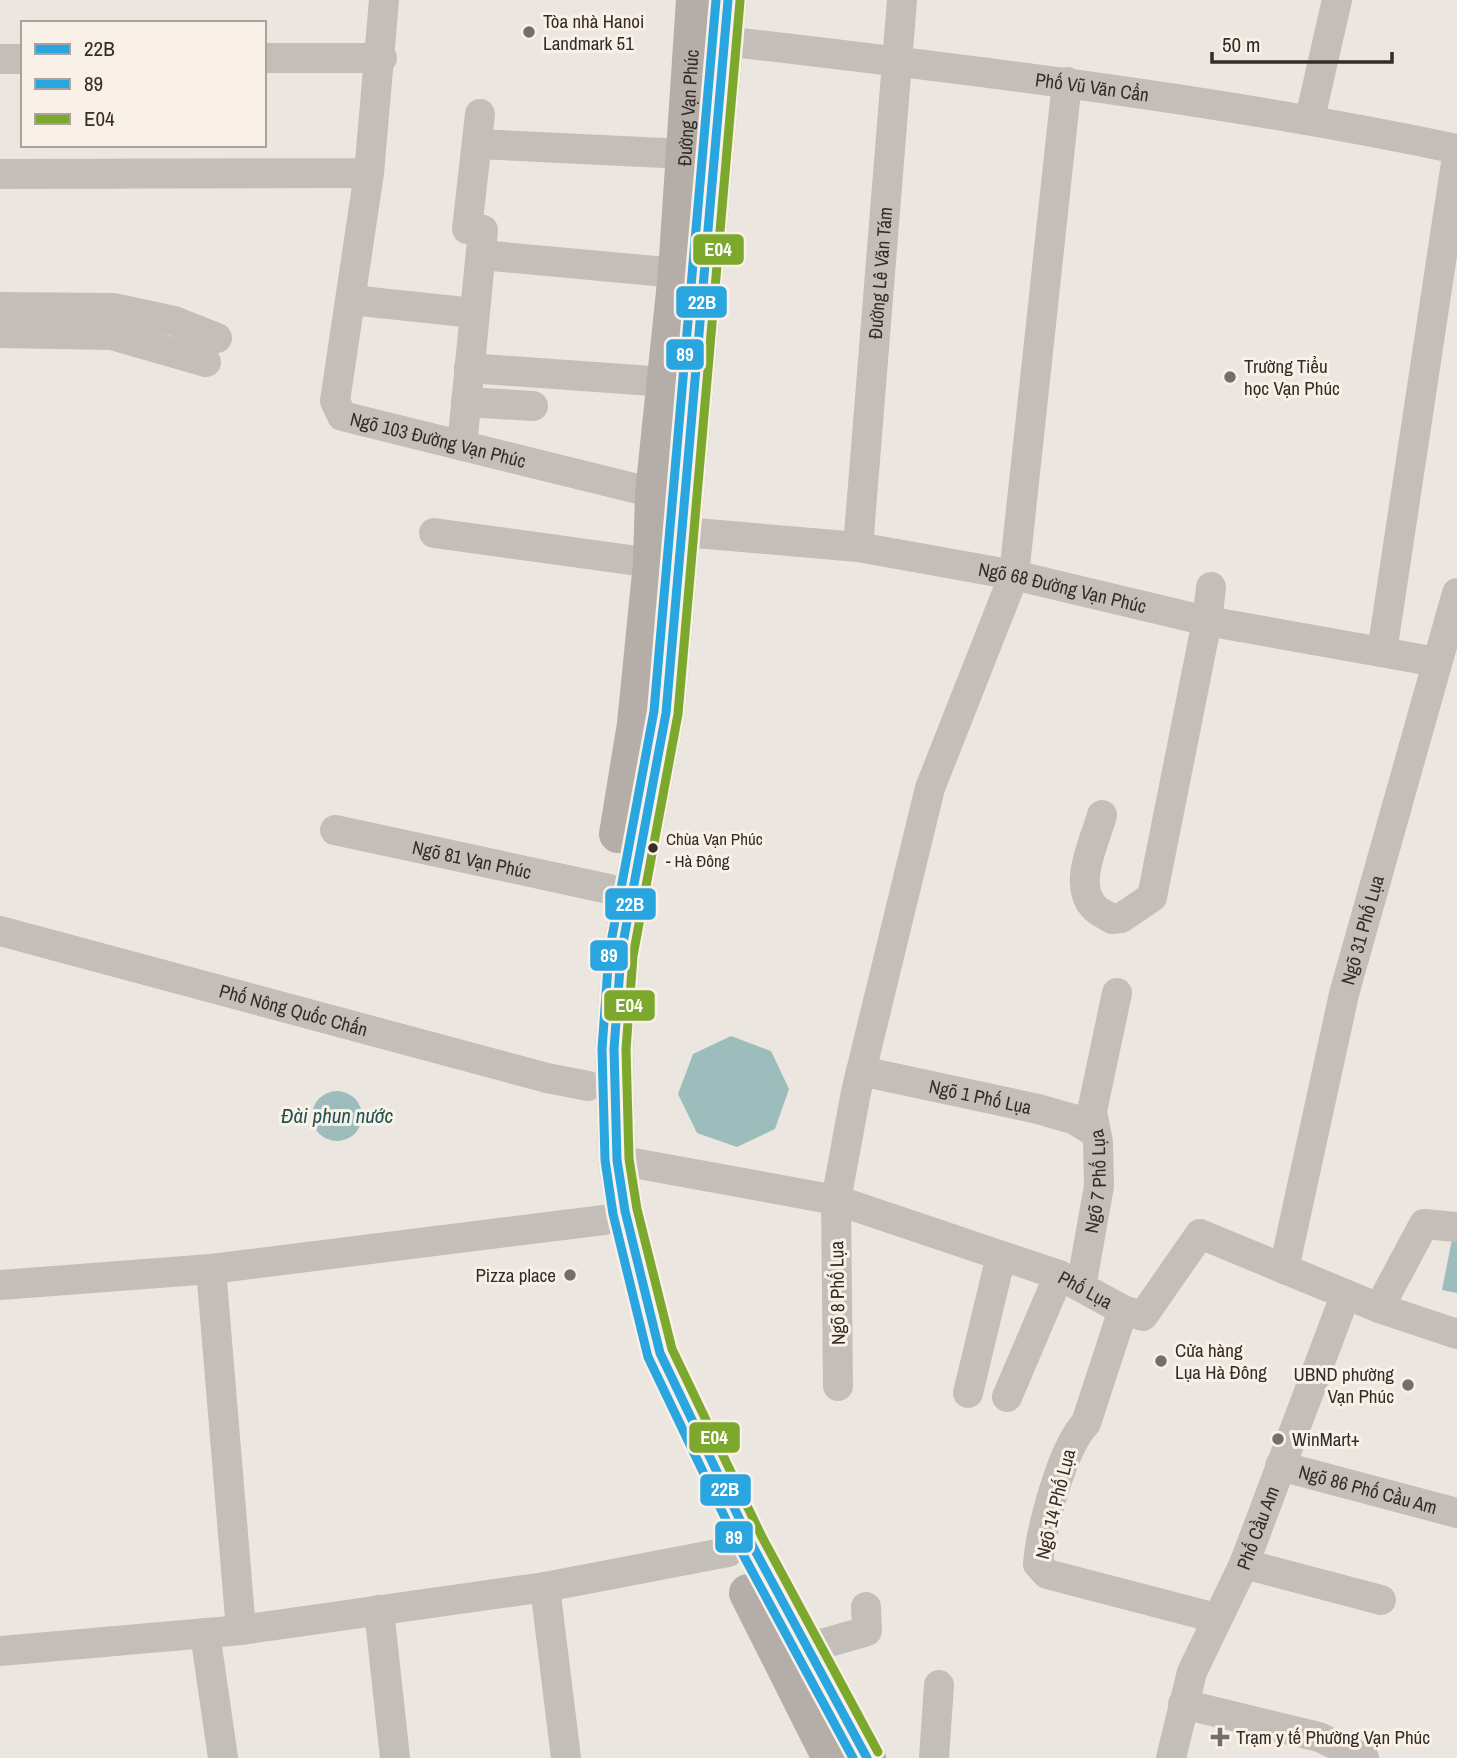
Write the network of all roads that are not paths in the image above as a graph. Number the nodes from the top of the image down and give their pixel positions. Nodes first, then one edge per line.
1 (384, 0) edge
2 (695, 0) edge
3 (728, 0) edge
4 (902, 0) edge
5 (1337, 0) edge
6 (724, 41) junction
7 (266, 58) edge
8 (382, 58) junction
9 (0, 59) edge
10 (21, 59) edge
11 (898, 61) junction
12 (1068, 82) junction
13 (480, 114) dead end
14 (1310, 118) junction
15 (477, 144) junction
16 (1457, 149) edge
17 (685, 154) junction
18 (1457, 156) edge
19 (369, 173) junction
20 (0, 174) edge
21 (481, 255) junction
22 (691, 274) junction
23 (351, 300) junction
24 (0, 307) edge
25 (474, 313) junction
26 (0, 333) edge
27 (469, 368) junction
28 (666, 382) junction
29 (466, 402) junction
30 (533, 406) dead end
31 (462, 446) junction
32 (654, 493) junction
33 (684, 531) junction
34 (434, 533) dead end
35 (858, 547) junction
36 (652, 563) junction
37 (1014, 575) junction
38 (1211, 587) dead end
39 (1457, 593) edge
40 (1207, 621) junction
41 (1382, 652) junction
42 (1437, 662) junction
43 (1102, 815) dead end
44 (335, 830) dead end
45 (621, 892) junction
46 (0, 931) edge
47 (1116, 993) dead end
48 (861, 1071) junction
49 (588, 1086) junction
50 (1096, 1133) junction
51 (617, 1160) junction
52 (836, 1200) junction
53 (604, 1220) junction
54 (1457, 1227) edge
55 (1001, 1255) junction
56 (211, 1269) junction
57 (1284, 1269) junction
58 (1070, 1281) junction
59 (0, 1285) edge
60 (1345, 1296) junction
61 (1379, 1308) junction
62 (1123, 1310) junction
63 (1457, 1334) edge
64 (838, 1386) dead end
65 (968, 1393) dead end
66 (1007, 1397) dead end
67 (1280, 1466) junction
68 (1457, 1513) edge
69 (739, 1548) junction
70 (1244, 1564) junction
71 (545, 1587) junction
72 (1381, 1600) dead end
73 (866, 1606) dead end
74 (379, 1610) junction
75 (1216, 1618) junction
76 (241, 1630) junction
77 (205, 1633) junction
78 (808, 1648) junction
79 (0, 1651) edge
80 (939, 1685) dead end
81 (1183, 1703) junction
82 (1317, 1747) edge
83 (223, 1758) edge
84 (395, 1758) edge
85 (566, 1758) edge
86 (831, 1758) edge
87 (867, 1758) edge
88 (934, 1758) edge
89 (1171, 1758) edge
90 (1363, 1758) edge

1 - 8 street, Ngõ 103 Đường Vạn Phúc
2 - 17 main road, Đường Vạn Phúc
3 - 6 main road, Đường Vạn Phúc
4 - 11 street, Đường Lê Văn Tám
5 - 14 street
6 - 11 street, Phố Vũ Văn Cẩn
6 - 22 main road, Đường Vạn Phúc
7 - 8 street
8 - 19 street, Ngõ 103 Đường Vạn Phúc
9 - 10 street
11 - 12 street, Phố Vũ Văn Cẩn
11 - 35 street, Đường Lê Văn Tám
12 - 14 street, Phố Vũ Văn Cẩn
12 - 37 street, Ngõ 8 Phố Lụa
13 - 15 street
14 - 16 street, Phố Vũ Văn Cẩn
15 - 17 street
15 - 21 street
17 - 22 main road, Đường Vạn Phúc
18 - 41 street
19 - 20 street
19 - 23 street, Ngõ 103 Đường Vạn Phúc
21 - 22 street
21 - 25 street
22 - 28 main road, Đường Vạn Phúc
22 - 33 main road, Đường Vạn Phúc
23 - 25 street
23 - 31 street, Ngõ 103 Đường Vạn Phúc
24 - 26 street
25 - 27 street
27 - 28 street
27 - 29 street
28 - 32 main road, Đường Vạn Phúc
29 - 30 street
29 - 31 street
31 - 32 street, Ngõ 103 Đường Vạn Phúc
32 - 36 main road, Đường Vạn Phúc
33 - 35 street, Ngõ 68 Đường Vạn Phúc
33 - 45 main road, Đường Vạn Phúc
34 - 36 street
35 - 37 street, Ngõ 68 Đường Vạn Phúc
36 - 45 main road, Đường Vạn Phúc
37 - 40 street, Ngõ 68 Đường Vạn Phúc
37 - 48 street, Ngõ 8 Phố Lụa
38 - 40 street
39 - 42 street, Ngõ 31 Phố Lụa
40 - 41 street, Ngõ 68 Đường Vạn Phúc
40 - 43 street
41 - 42 street, Ngõ 68 Đường Vạn Phúc
42 - 57 street, Ngõ 31 Phố Lụa
44 - 45 street, Ngõ 81 Vạn Phúc
45 - 49 main road, Đường Vạn Phúc
45 - 51 main road, Đường Vạn Phúc
46 - 49 street, Phố Nông Quốc Chấn
47 - 50 street, Ngõ 7 Phố Lụa
48 - 50 street, Ngõ 1 Phố Lụa
48 - 52 street, Ngõ 8 Phố Lụa
49 - 53 main road, Đường Vạn Phúc
50 - 58 street, Ngõ 7 Phố Lụa
51 - 52 street, Phố Lụa
51 - 69 main road, Đường Vạn Phúc
52 - 55 street, Phố Lụa
52 - 64 street, Ngõ 8 Phố Lụa
53 - 56 street
53 - 69 main road, Đường Vạn Phúc
54 - 61 street
55 - 58 street, Phố Lụa
55 - 65 street
56 - 59 street
56 - 76 street
57 - 60 street, Phố Lụa
57 - 62 street, Phố Lụa
58 - 62 street, Phố Lụa
58 - 66 street
60 - 61 street, Phố Lụa
60 - 67 street, Phố Cầu Am
61 - 63 street, Phố Lụa
62 - 75 street, Ngõ 14 Phố Lụa
67 - 68 street, Ngõ 86 Phố Cầu Am
67 - 70 street, Phố Cầu Am
69 - 71 street
69 - 78 main road, Đường Vạn Phúc
69 - 86 main road, Đường Vạn Phúc
70 - 72 street
70 - 75 street, Phố Cầu Am
71 - 74 street
71 - 85 street
73 - 78 street
74 - 76 street
74 - 84 street
75 - 81 street, Phố Cầu Am
76 - 77 street
77 - 79 street
77 - 83 street
78 - 87 main road, Đường Vạn Phúc
80 - 88 street
81 - 82 street
81 - 89 street, Phố Cầu Am
82 - 90 street

